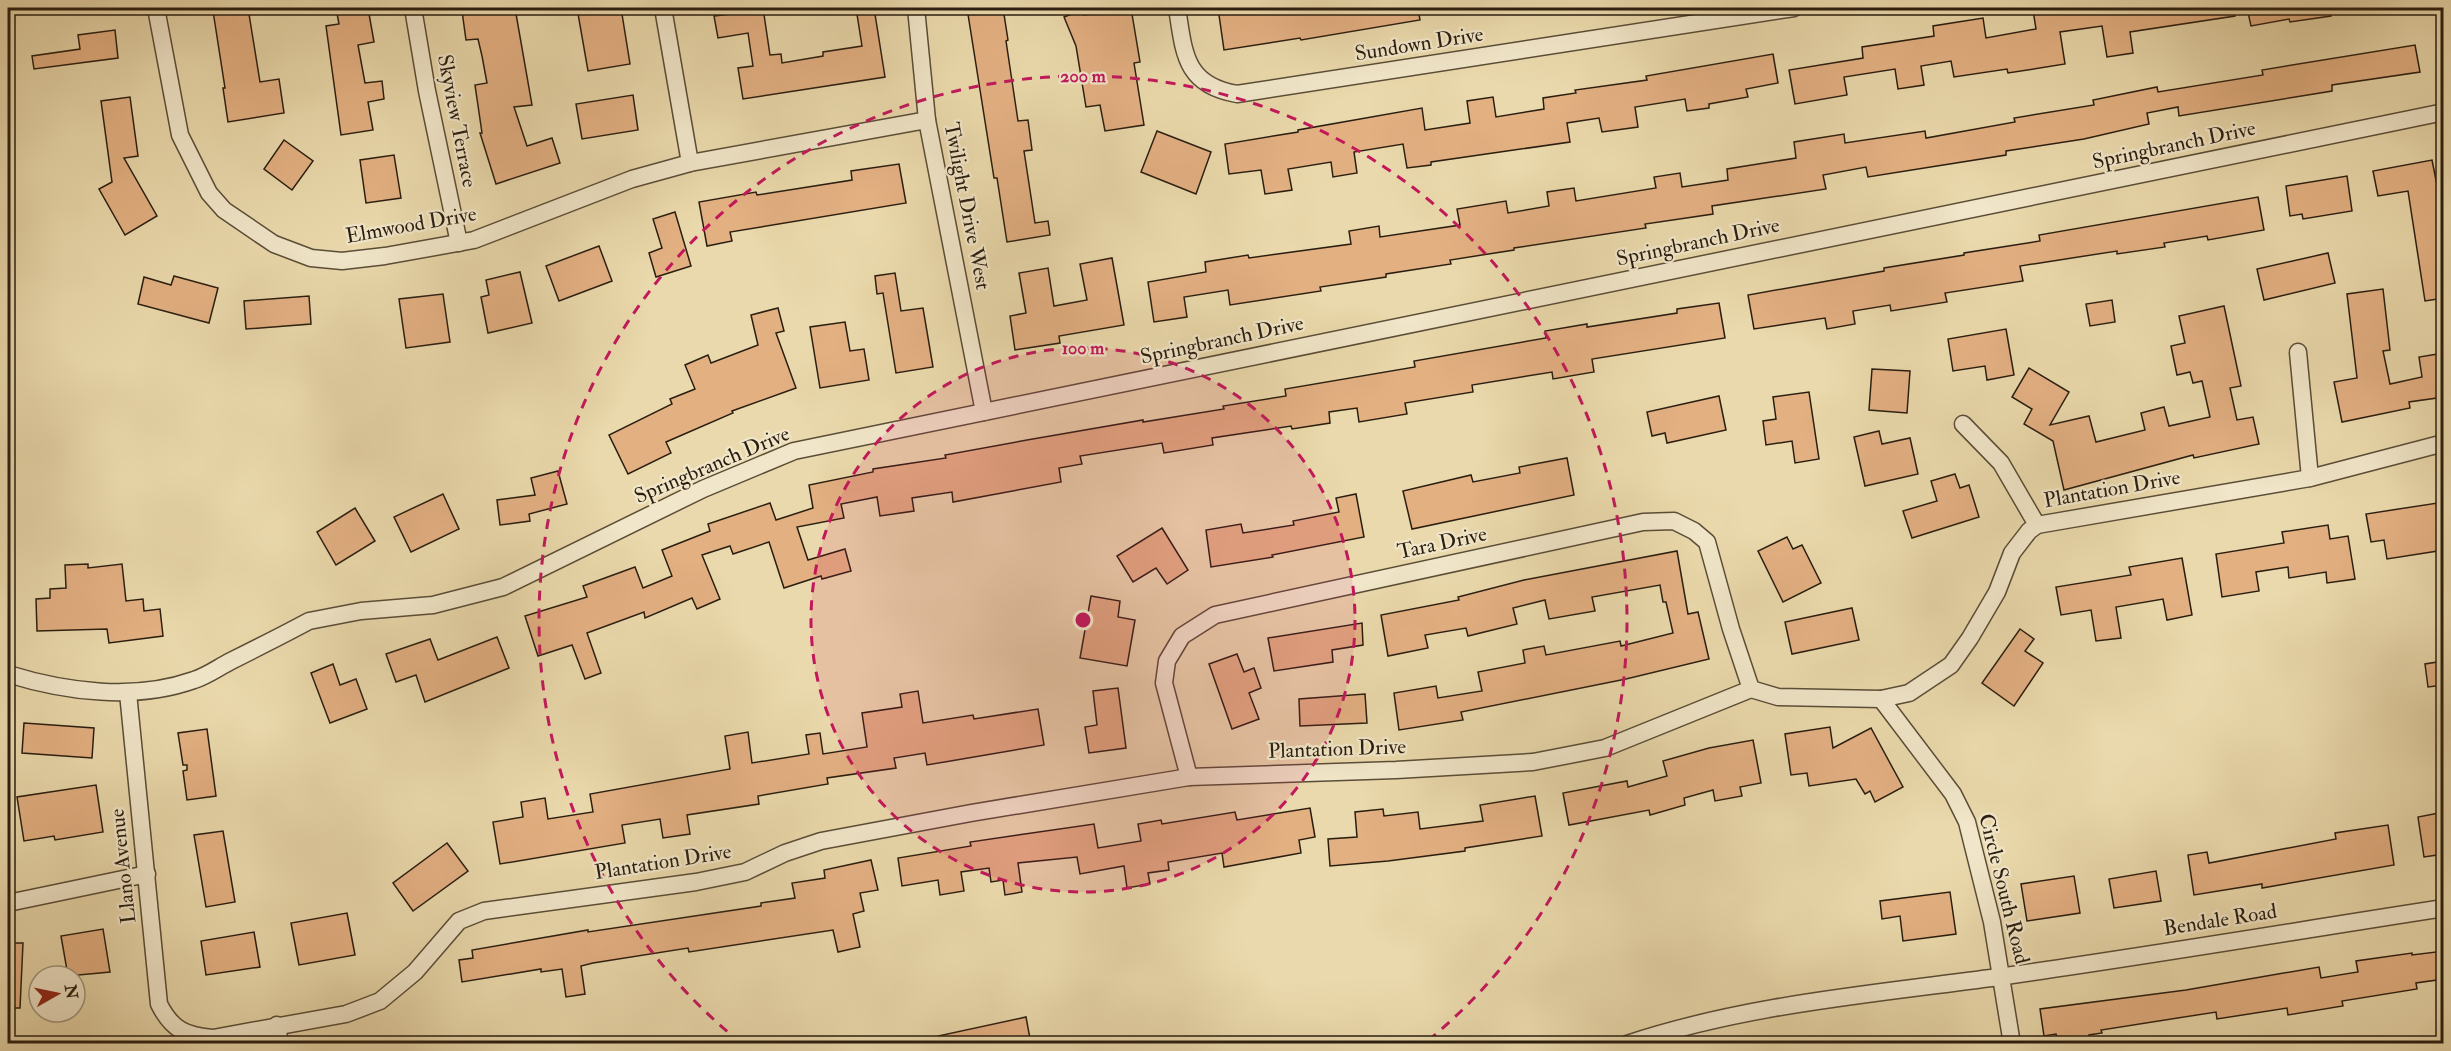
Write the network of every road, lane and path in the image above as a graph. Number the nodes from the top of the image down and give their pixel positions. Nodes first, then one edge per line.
1 (156, 8) edge
2 (413, 8) edge
3 (663, 8) edge
4 (916, 8) edge
5 (1177, 8) edge
6 (1794, 8) edge
7 (2444, 112) edge
8 (927, 120) junction
9 (690, 163) junction
10 (459, 243) junction
11 (2298, 352) dead end
12 (984, 412) junction
13 (1963, 424) dead end
14 (2444, 443) edge
15 (2310, 478) junction
16 (2037, 525) junction
17 (8, 674) edge
18 (1751, 689) junction
19 (128, 693) junction
20 (1881, 699) junction
21 (1190, 777) junction
22 (147, 874) junction
23 (8, 903) edge
24 (2444, 908) edge
25 (2003, 976) junction
26 (277, 1025) junction
27 (178, 1028) joint
28 (280, 1044) edge
29 (1628, 1044) edge
30 (2012, 1044) edge

1 - 10 street, Elmwood Drive
2 - 10 street, Skyview Terrace
3 - 9 street
4 - 8 street, Twilight Drive West
5 - 6 street, Sundown Drive
7 - 12 street, Springbranch Drive
8 - 9 street, Elmwood Drive
8 - 12 street, Twilight Drive West
9 - 10 street, Elmwood Drive
11 - 15 street
12 - 19 street, Springbranch Drive
13 - 16 street
14 - 15 street, Plantation Drive
15 - 16 street, Plantation Drive
16 - 20 street, Plantation Drive
17 - 19 street, Springbranch Drive
18 - 20 street, Plantation Drive
18 - 21 street, Plantation Drive
18 - 21 street, Tara Drive
19 - 22 street, Llano Avenue
20 - 25 street, Circle South Road
21 - 26 street, Plantation Drive
22 - 23 street
22 - 27 street, Llano Avenue
24 - 25 street, Bendale Road
25 - 29 street, Bendale Road
25 - 30 street, Circle South Road
26 - 27 street, Plantation Drive
26 - 28 street

